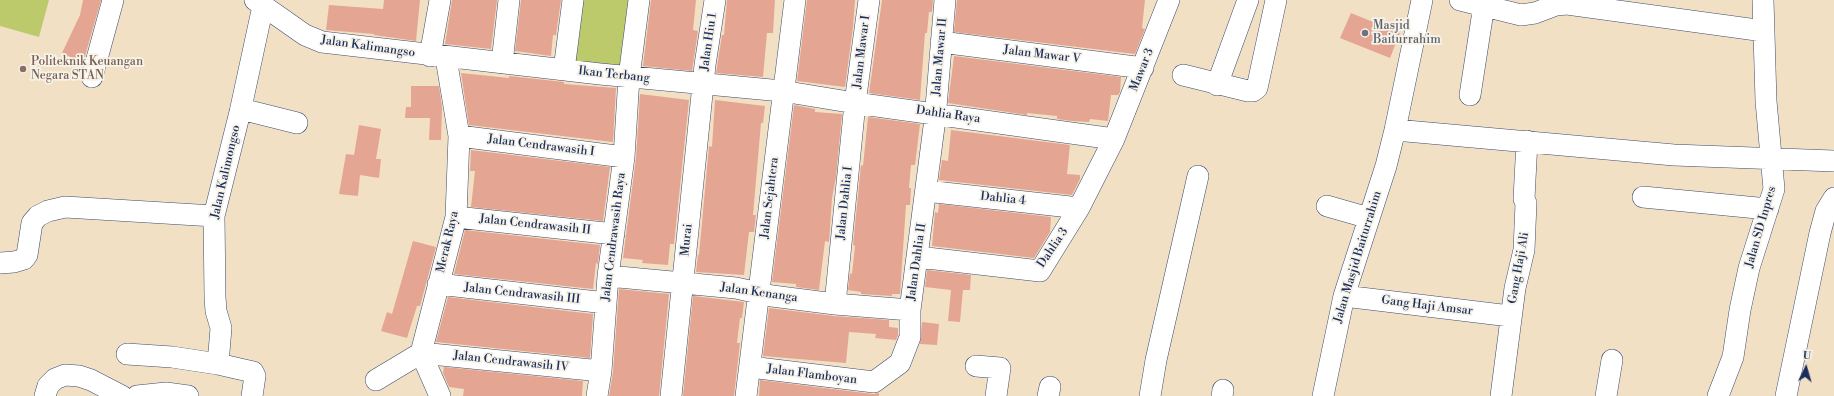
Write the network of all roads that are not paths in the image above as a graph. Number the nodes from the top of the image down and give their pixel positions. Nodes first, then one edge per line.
1 (112, 0) edge
2 (440, 0) edge
3 (509, 0) edge
4 (573, 0) edge
5 (639, 0) edge
6 (715, 0) edge
7 (795, 0) edge
8 (869, 0) edge
9 (945, 0) edge
10 (1169, 0) edge
11 (1248, 0) edge
12 (1276, 0) edge
13 (1422, 0) edge
14 (1460, 0) edge
15 (1763, 0) edge
16 (259, 3) edge
17 (1587, 4) edge
18 (1484, 6) junction
19 (1764, 31) junction
20 (940, 42) junction
21 (438, 57) junction
22 (502, 63) junction
23 (1143, 68) junction
24 (564, 70) junction
25 (1183, 75) dead end
26 (92, 77) dead end
27 (629, 77) junction
28 (704, 84) junction
29 (1217, 85) junction
30 (782, 91) junction
31 (1470, 95) dead end
32 (855, 103) junction
33 (241, 109) junction
34 (935, 113) junction
35 (297, 123) dead end
36 (1395, 130) junction
37 (459, 136) junction
38 (1114, 139) junction
39 (1527, 141) junction
40 (624, 157) junction
41 (1771, 158) junction
42 (1834, 162) edge
43 (1198, 176) dead end
44 (926, 191) junction
45 (1643, 197) dead end
46 (1834, 198) edge
47 (1326, 206) dead end
48 (1079, 208) junction
49 (1768, 209) junction
50 (214, 216) junction
51 (456, 217) junction
52 (1368, 218) junction
53 (614, 234) junction
54 (918, 257) junction
55 (0, 263) edge
56 (608, 276) junction
57 (438, 284) junction
58 (682, 284) junction
59 (759, 293) junction
60 (1344, 296) junction
61 (606, 303) junction
62 (835, 304) junction
63 (910, 310) junction
64 (1510, 316) junction
65 (421, 353) junction
66 (127, 354) dead end
67 (1612, 360) dead end
68 (218, 364) junction
69 (976, 366) dead end
70 (750, 367) junction
71 (601, 371) junction
72 (376, 380) dead end
73 (873, 389) edge
74 (44, 396) edge
75 (122, 396) edge
76 (137, 396) edge
77 (188, 396) edge
78 (252, 396) edge
79 (440, 396) edge
80 (597, 396) edge
81 (671, 396) edge
82 (746, 396) edge
83 (996, 396) edge
84 (1150, 396) edge
85 (1323, 396) edge
86 (1501, 396) edge
87 (1606, 396) edge
88 (1718, 396) edge
89 (1786, 396) edge

1 - 26 street
2 - 21 street, Merak Raya
3 - 22 street
4 - 24 street
5 - 27 street, Jalan Cendrawasih Raya
6 - 28 street, Jalan Hiu 1
7 - 30 street, Jalan Sejahtera
8 - 32 street, Jalan Mawar I
9 - 20 street, Jalan Mawar II
10 - 23 street, Mawar 3
11 - 29 street
12 - 29 street
13 - 36 street, Jalan Masjid Baiturrahim
14 - 18 street
15 - 19 street, Jalan SD Inpres
16 - 21 street, Jalan Kalimangso
16 - 33 street, Jalan Kalimongso
17 - 18 street
17 - 19 street
18 - 31 street
19 - 41 street, Jalan SD Inpres
20 - 23 street, Jalan Mawar V
20 - 34 street, Jalan Mawar II
21 - 22 street, Ikan Terbang
21 - 37 street, Merak Raya
22 - 24 street, Ikan Terbang
23 - 38 street, Mawar 3
24 - 27 street, Ikan Terbang
25 - 29 street
27 - 28 street, Ikan Terbang
27 - 40 street, Jalan Cendrawasih Raya
28 - 30 street, Ikan Terbang
28 - 58 street, Murai
30 - 32 street, Dahlia Raya
30 - 59 street, Jalan Sejahtera
32 - 34 street, Dahlia Raya
32 - 62 street, Jalan Dahlia I
33 - 35 street
33 - 50 street, Jalan Kalimongso
34 - 38 street, Dahlia Raya
34 - 44 street, Jalan Dahlia II
36 - 39 street
36 - 52 street, Jalan Masjid Baiturrahim
37 - 40 street, Jalan Cendrawasih I
37 - 51 street, Merak Raya
38 - 48 street, Dahlia 3
39 - 41 street
39 - 64 street, Gang Haji Ali
40 - 53 street, Jalan Cendrawasih Raya
41 - 42 street
41 - 49 street, Jalan SD Inpres
43 - 84 street
44 - 48 street, Dahlia 4
44 - 54 street, Jalan Dahlia II
45 - 49 street
46 - 89 street
47 - 52 street
48 - 54 street, Dahlia 3
49 - 88 street, Jalan SD Inpres
50 - 55 street
50 - 68 street, Jalan Kalimongso
51 - 53 street, Jalan Cendrawasih II
51 - 57 street, Merak Raya
52 - 60 street, Jalan Masjid Baiturrahim
53 - 56 street, Jalan Cendrawasih Raya
54 - 63 street, Jalan Dahlia II
56 - 58 street, Jalan Kenanga
56 - 61 street, Jalan Cendrawasih Raya
57 - 61 street, Jalan Cendrawasih III
57 - 65 street, Merak Raya
58 - 59 street, Jalan Kenanga
58 - 81 street, Murai
59 - 62 street, Jalan Kenanga
59 - 70 street, Jalan Sejahtera
60 - 64 street, Gang Haji Amsar
60 - 85 street, Jalan Masjid Baiturrahim
61 - 71 street, Jalan Cendrawasih Raya
62 - 63 street, Jalan Kenanga
63 - 73 street, Jalan Dahlia II
64 - 86 street, Gang Haji Ali
65 - 71 street, Jalan Cendrawasih IV
65 - 72 street
65 - 79 street
66 - 68 street
67 - 87 street
68 - 78 street
69 - 83 street
70 - 73 street, Jalan Flamboyan
70 - 82 street, Jalan Sejahtera
71 - 80 street, Jalan Cendrawasih Raya
74 - 75 street
76 - 77 street

